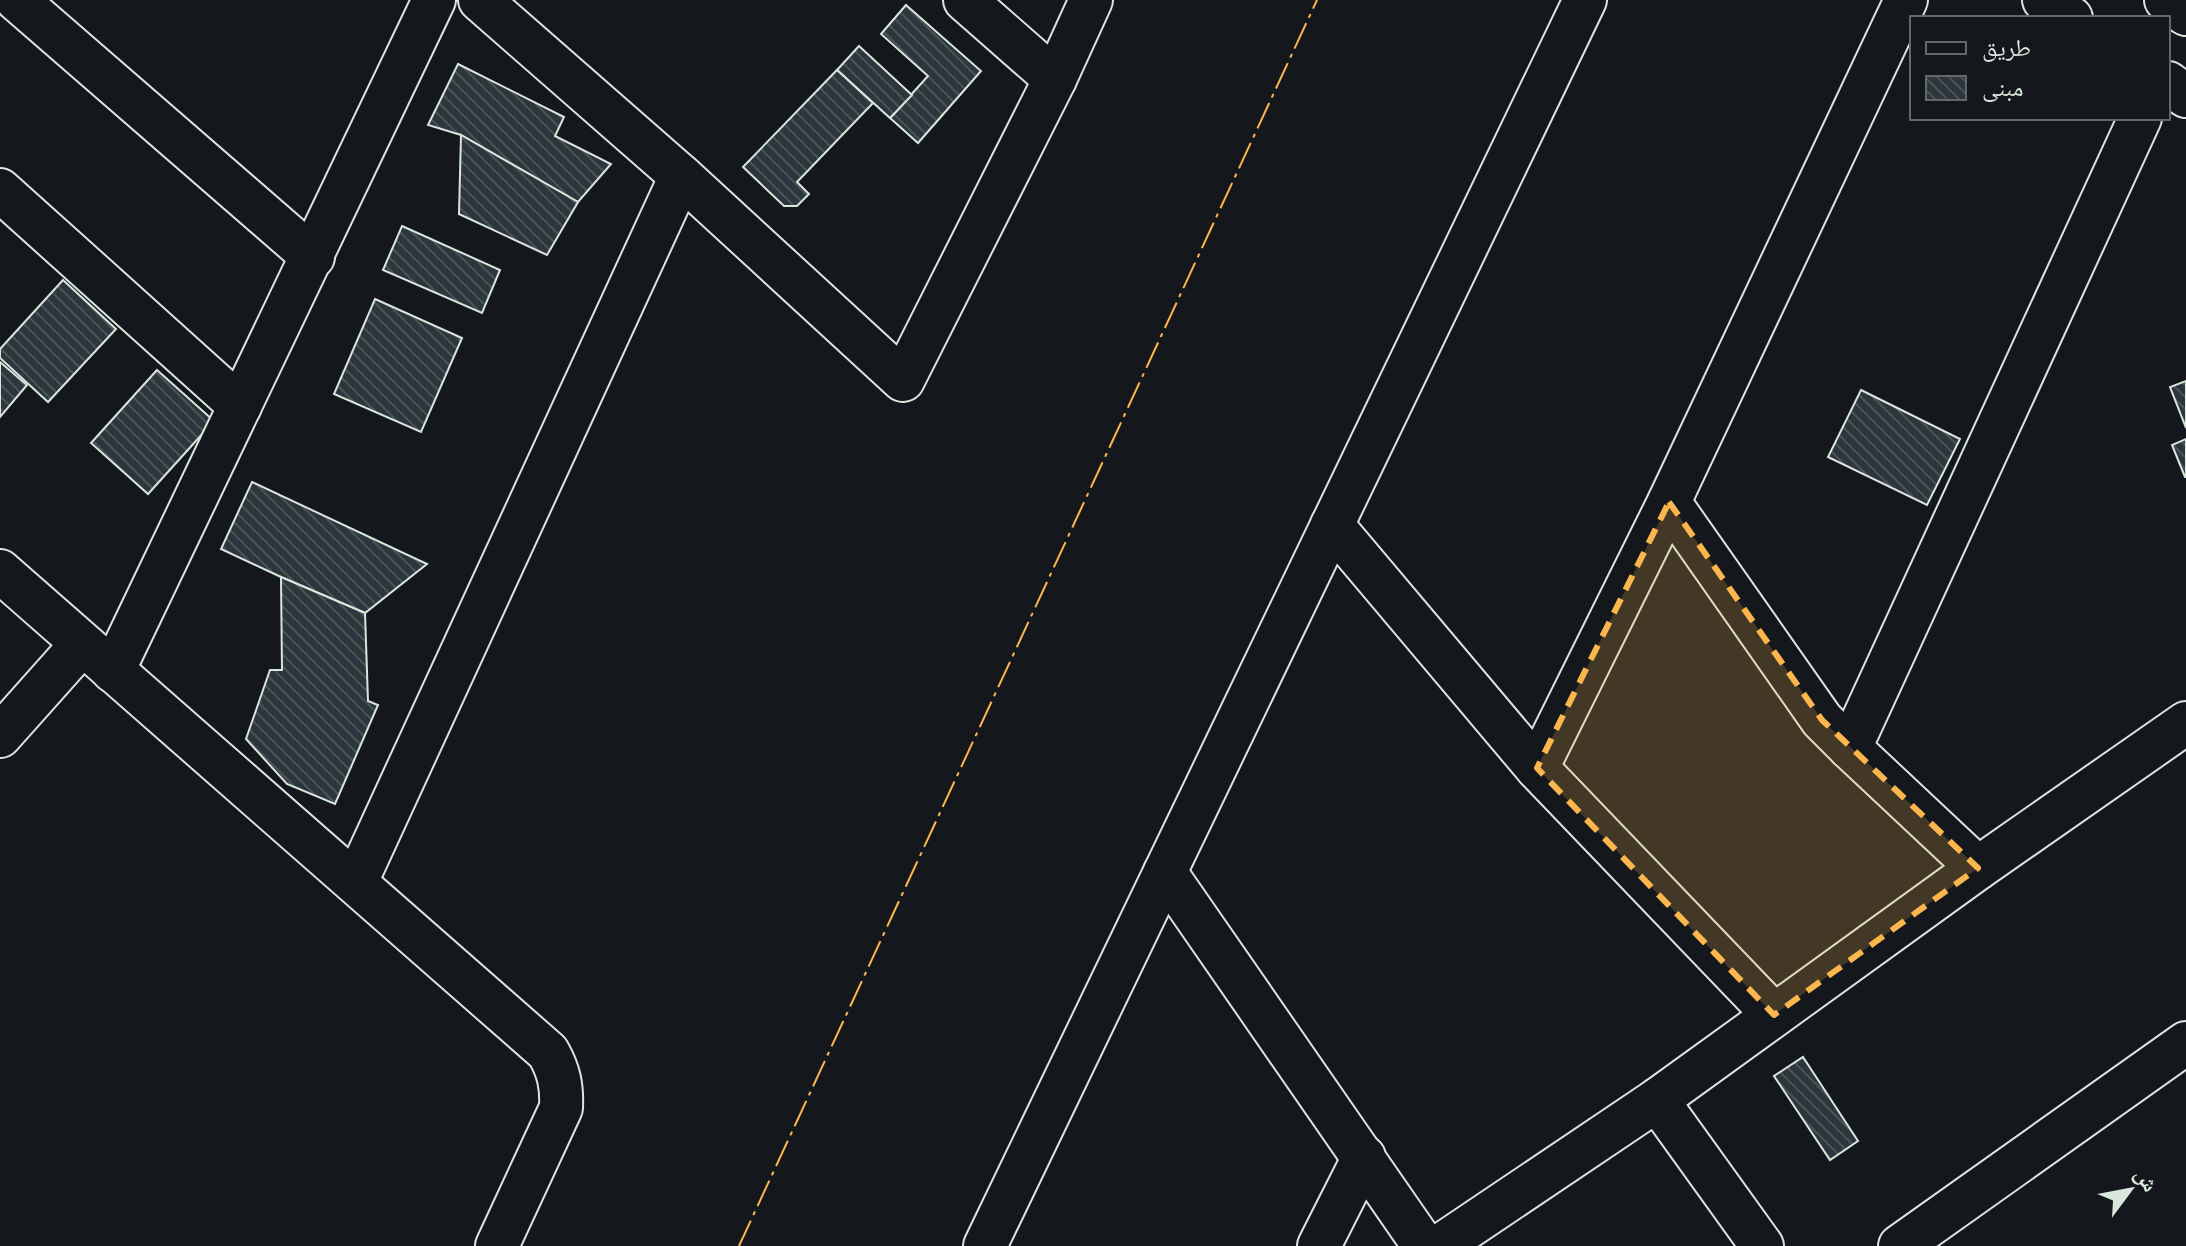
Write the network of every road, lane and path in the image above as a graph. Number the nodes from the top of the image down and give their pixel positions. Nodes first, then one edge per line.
1 (17, 0) edge
2 (434, 0) edge
3 (480, 0) edge
4 (965, 0) edge
5 (1091, 0) edge
6 (1585, 0) edge
7 (1906, 0) edge
8 (2044, 0) edge
9 (2166, 0) edge
10 (2186, 14) edge
11 (2068, 16) edge
12 (1055, 79) junction
13 (2139, 120) edge
14 (681, 176) junction
15 (0, 190) edge
16 (313, 257) junction
17 (240, 406) junction
18 (1669, 502) junction
19 (1332, 525) junction
20 (0, 571) edge
21 (97, 658) junction
22 (2186, 723) edge
23 (0, 736) edge
24 (1850, 748) junction
25 (1537, 768) junction
26 (1978, 868) junction
27 (1165, 872) junction
28 (356, 882) junction
29 (1774, 1015) junction
30 (2186, 1043) edge
31 (1657, 1100) junction
32 (1364, 1157) junction
33 (497, 1246) edge
34 (985, 1246) edge
35 (1319, 1246) edge
36 (1424, 1246) edge
37 (1440, 1246) edge
38 (1762, 1246) edge
39 (1900, 1246) edge

1 - 16 street
2 - 16 street
3 - 14 street
4 - 12 street
5 - 12 street
6 - 19 street
7 - 18 street
8 - 11 street
9 - 10 street
12 - 14 street
13 - 24 street
14 - 28 street
15 - 17 street
16 - 17 street
17 - 21 street
18 - 24 street
18 - 25 street
19 - 25 street
19 - 27 street
20 - 21 street
21 - 23 street
21 - 28 street
22 - 26 street
24 - 26 street
25 - 29 street
26 - 29 street
27 - 32 street
27 - 34 street
28 - 33 street
29 - 31 street
30 - 39 street
31 - 37 street
31 - 38 street
32 - 35 street
32 - 36 street

